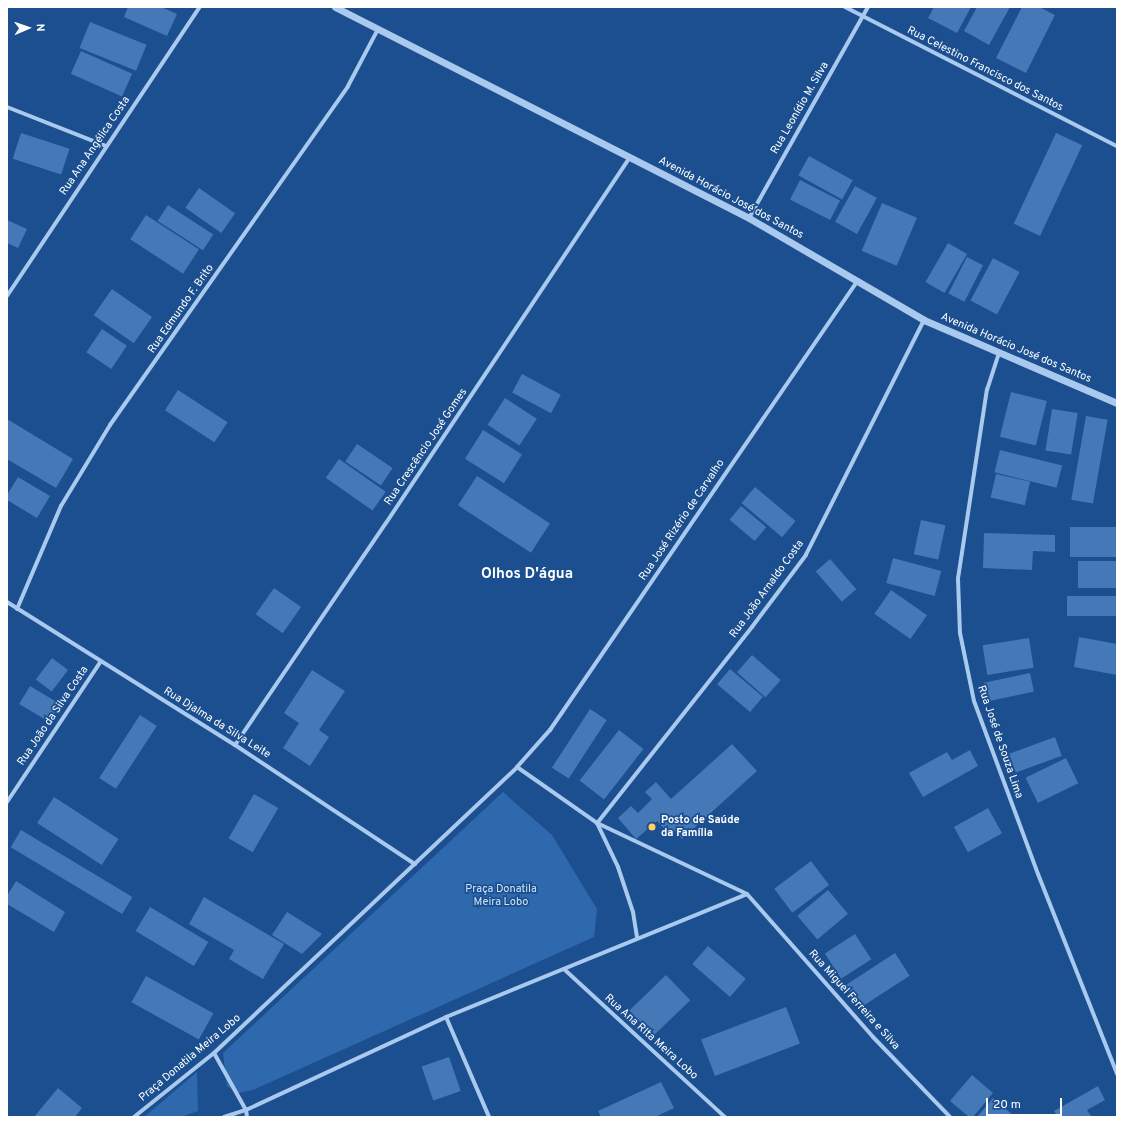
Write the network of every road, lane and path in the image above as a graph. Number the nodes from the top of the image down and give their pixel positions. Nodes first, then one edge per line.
1 (200, 7) edge
2 (336, 7) edge
3 (844, 7) edge
4 (868, 7) edge
5 (863, 16) junction
6 (378, 29) junction
7 (7, 107) edge
8 (106, 146) junction
9 (1117, 146) edge
10 (630, 157) junction
11 (749, 218) junction
12 (858, 280) junction
13 (7, 296) edge
14 (924, 320) junction
15 (999, 353) junction
16 (1117, 403) edge
17 (7, 602) edge
18 (17, 609) junction
19 (100, 661) junction
20 (235, 745) junction
21 (517, 767) junction
22 (7, 802) edge
23 (597, 823) junction
24 (415, 864) junction
25 (747, 894) junction
26 (637, 938) junction
27 (565, 970) junction
28 (446, 1017) junction
29 (214, 1053) junction
30 (1117, 1074) edge
31 (246, 1110) junction
32 (134, 1117) edge
33 (224, 1117) edge
34 (247, 1117) edge
35 (489, 1117) edge
36 (725, 1117) edge
37 (950, 1117) edge

1 - 8 street, Rua Ana Angélica Costa
2 - 6 street, Avenida Horácio José dos Santos
3 - 5 street, Rua Celestino Francisco dos Santos
4 - 5 street, Rua Leonídio M. Silva
5 - 9 street, Rua Celestino Francisco dos Santos
5 - 11 street, Rua Leonídio M. Silva
6 - 10 street, Avenida Horácio José dos Santos
6 - 18 street, Rua Edmundo F. Brito
7 - 8 street
8 - 13 street, Rua Ana Angélica Costa
10 - 11 street, Avenida Horácio José dos Santos
10 - 20 street, Rua Crescêncio José Gomes
11 - 12 street, Avenida Horácio José dos Santos
12 - 14 street, Avenida Horácio José dos Santos
12 - 21 street, Rua José Rizério de Carvalho
14 - 15 street, Avenida Horácio José dos Santos
14 - 23 street, Rua João Arnaldo Costa
15 - 16 street, Avenida Horácio José dos Santos
15 - 30 street, Rua José de Souza Lima
17 - 18 street, Rua Djalma da Silva Leite
18 - 19 street, Rua Djalma da Silva Leite
19 - 20 street, Rua Djalma da Silva Leite
19 - 22 street, Rua João da Silva Costa
20 - 24 street, Rua Djalma da Silva Leite
21 - 23 street
21 - 24 street, Praça Donatila Meira Lobo
23 - 25 street
23 - 26 street
24 - 29 street, Praça Donatila Meira Lobo
25 - 26 street
25 - 37 street, Rua Miguel Ferreira e Silva
26 - 27 street
27 - 28 street
27 - 36 street, Rua Ana RIta Meira Lobo
28 - 31 street
28 - 35 street
29 - 31 street
29 - 32 street, Praça Donatila Meira Lobo
31 - 33 street
31 - 34 street

